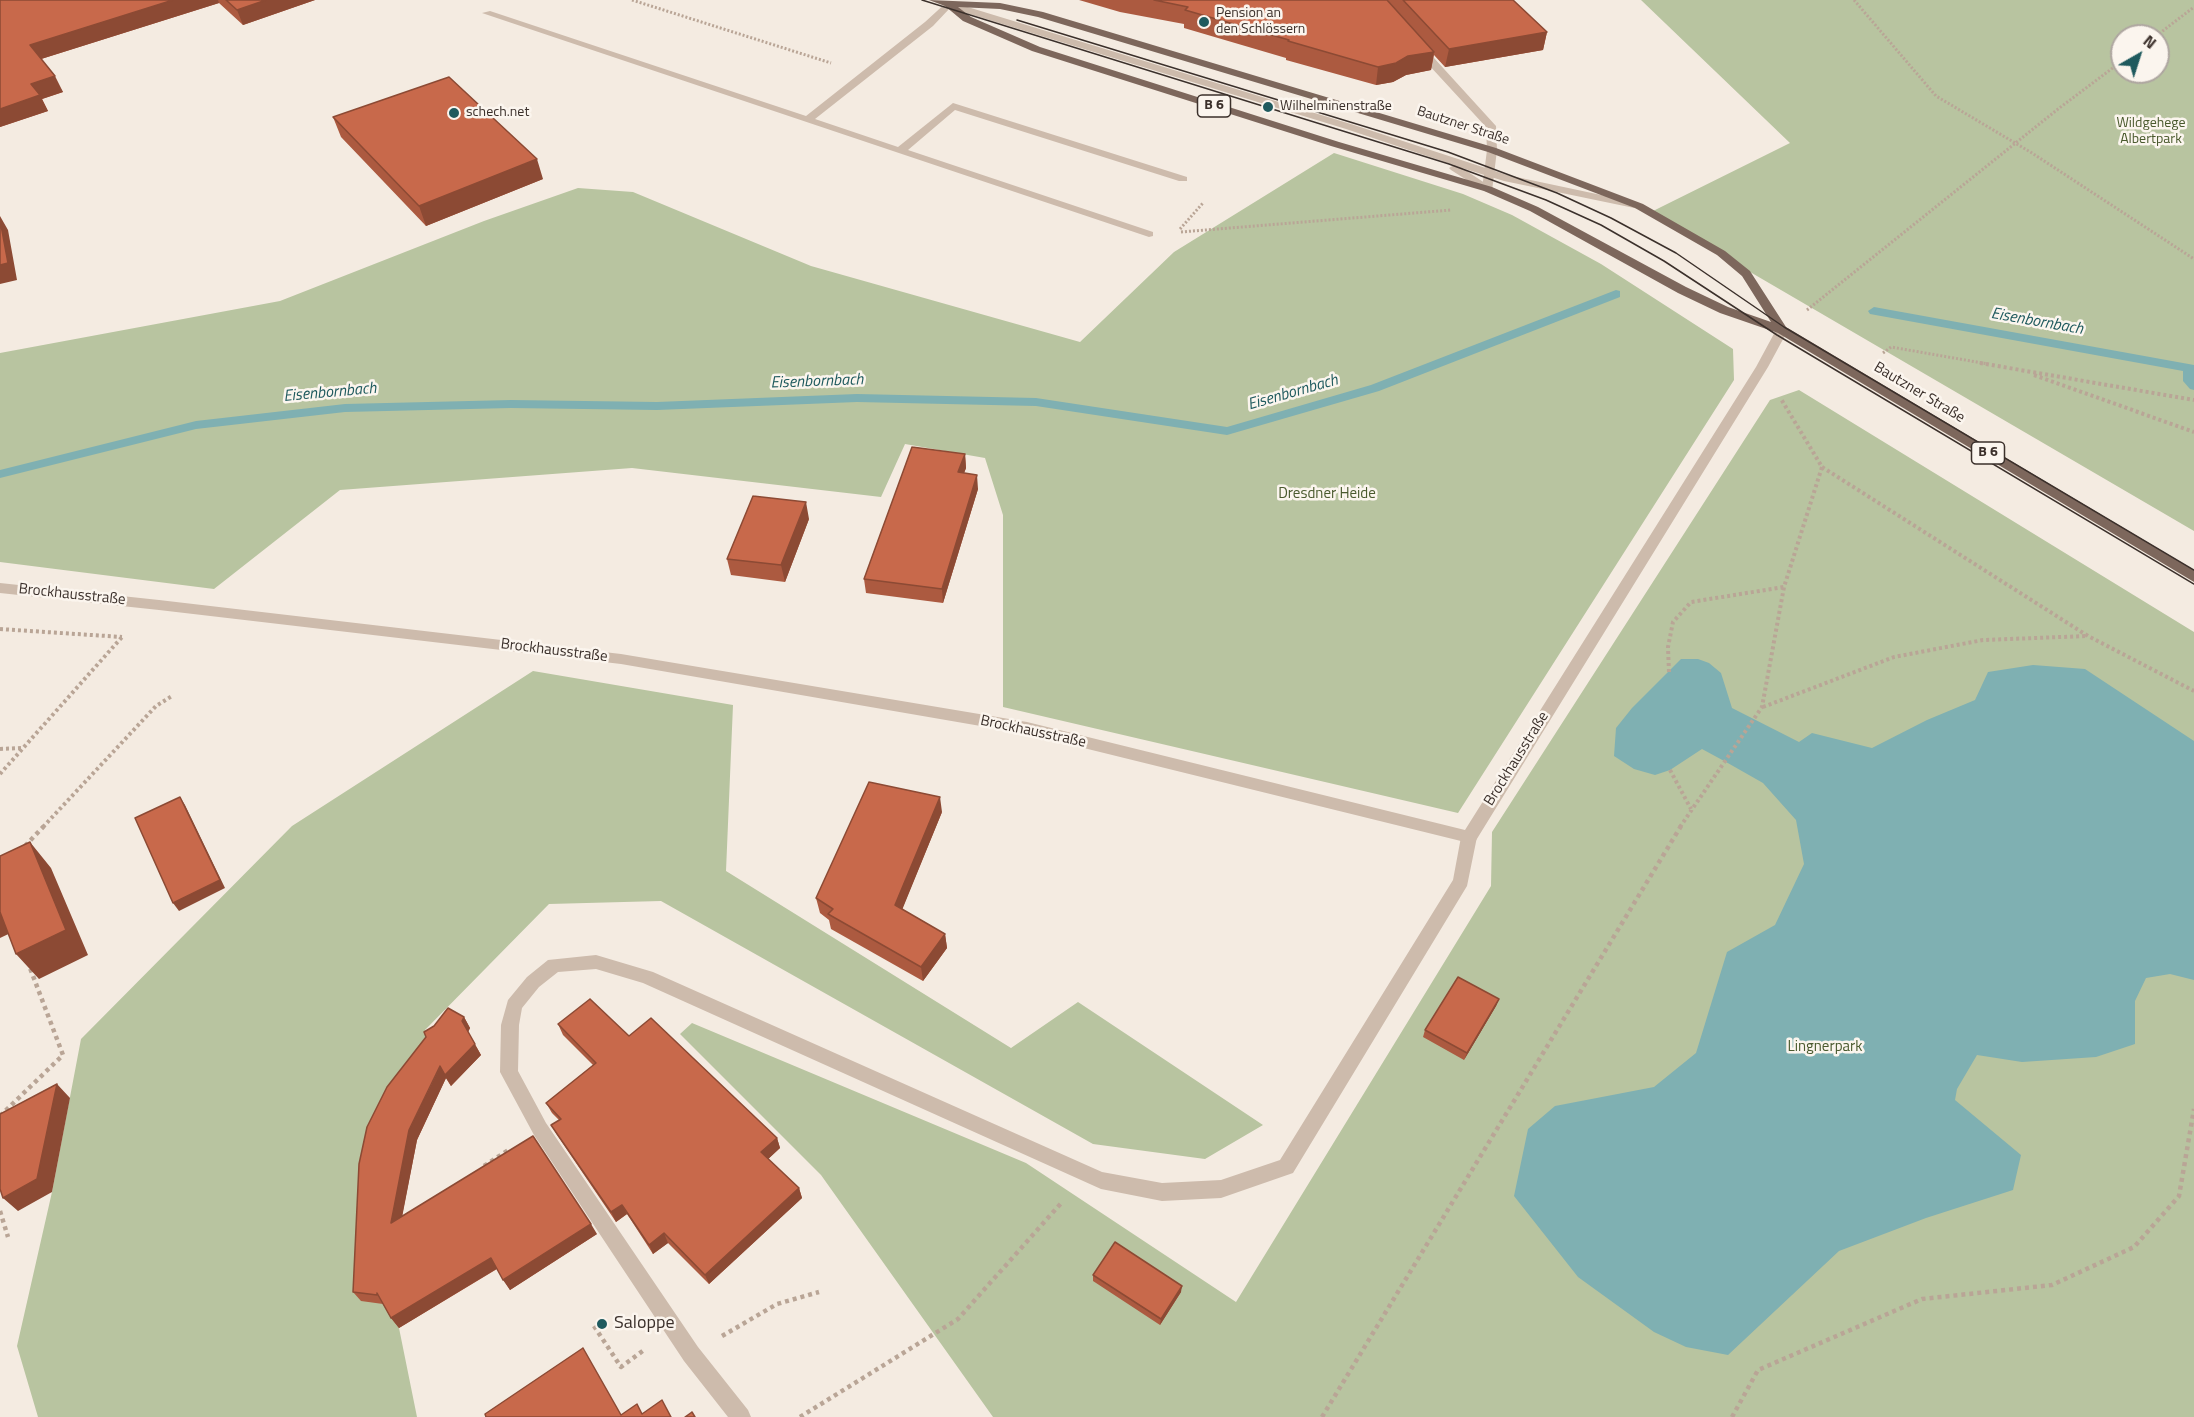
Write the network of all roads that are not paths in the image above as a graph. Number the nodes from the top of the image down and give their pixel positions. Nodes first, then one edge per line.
1 (934, 0) edge
2 (948, 4) junction
3 (487, 14) dead end
4 (1414, 42) edge
5 (807, 120) junction
6 (1492, 150) junction
7 (900, 151) junction
8 (1433, 153) junction
9 (1490, 173) junction
10 (1183, 179) dead end
11 (1488, 189) junction
12 (1639, 206) junction
13 (1149, 234) road end
14 (1782, 330) junction
15 (2194, 577) edge
16 (0, 588) edge
17 (1469, 837) junction
18 (741, 1417) edge

1 - 2 main road, Bautzner Straße / B 6
2 - 5 street
2 - 6 main road, Bautzner Straße / B 6
2 - 8 street
2 - 11 main road, Bautzner Straße / B 6
3 - 5 street
4 - 6 street
5 - 7 street
6 - 9 street
6 - 12 main road, Bautzner Straße / B 6
7 - 10 street
7 - 13 street
8 - 9 street
8 - 11 street
9 - 11 street
9 - 12 street
11 - 14 main road, Bautzner Straße / B 6
12 - 14 main road, Bautzner Straße / B 6
14 - 15 main road, Bautzner Straße / B 6
14 - 17 street, Brockhausstraße
16 - 17 street, Brockhausstraße
17 - 18 street

